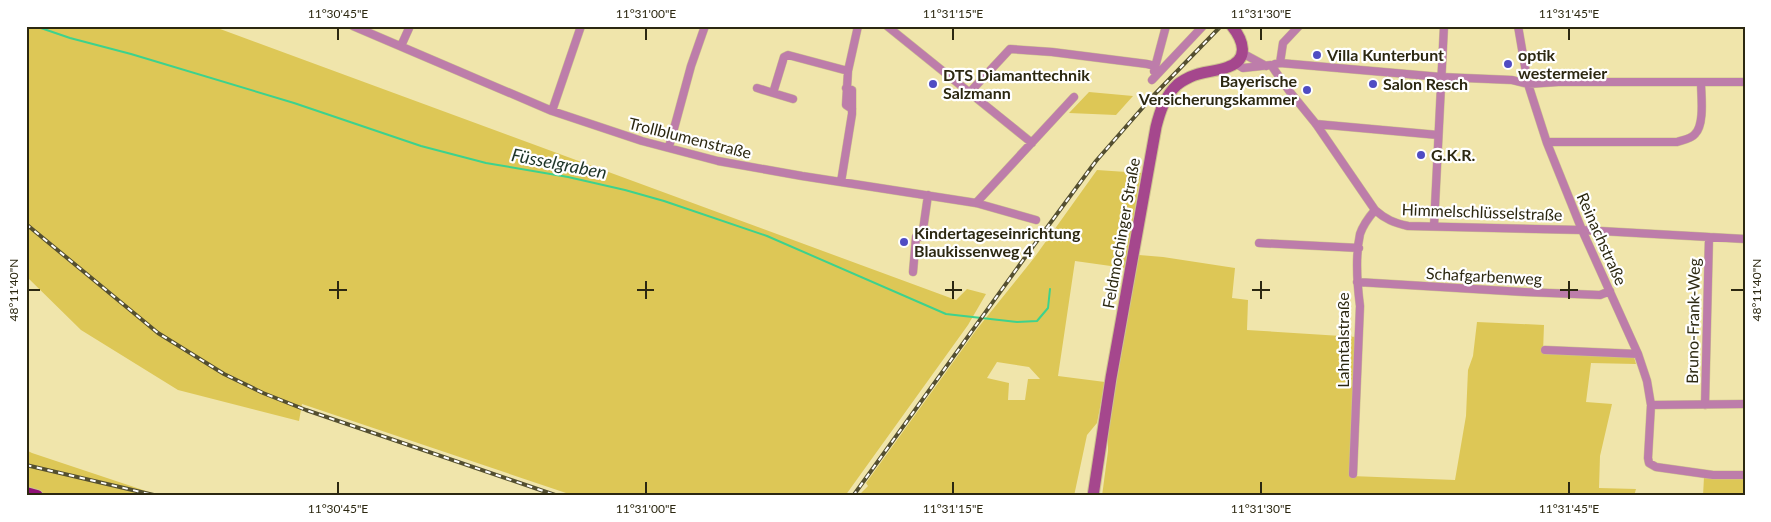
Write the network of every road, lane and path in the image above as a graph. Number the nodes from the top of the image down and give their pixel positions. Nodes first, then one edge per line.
1 (353, 26) edge
2 (410, 26) edge
3 (581, 26) edge
4 (705, 26) edge
5 (858, 26) edge
6 (886, 26) edge
7 (1166, 26) edge
8 (1203, 26) edge
9 (1299, 26) edge
10 (1444, 26) edge
11 (1518, 26) edge
12 (1238, 29) edge
13 (401, 46) junction
14 (1239, 58) junction
15 (1280, 63) junction
16 (1155, 66) junction
17 (1269, 66) junction
18 (848, 71) junction
19 (1441, 77) junction
20 (1701, 82) junction
21 (1745, 82) edge
22 (1528, 84) junction
23 (757, 88) dead end
24 (970, 92) junction
25 (773, 93) junction
26 (1074, 97) dead end
27 (793, 99) dead end
28 (552, 111) junction
29 (1316, 124) junction
30 (1438, 134) junction
31 (1547, 142) junction
32 (1032, 143) junction
33 (669, 147) junction
34 (841, 182) junction
35 (928, 195) junction
36 (976, 203) junction
37 (1375, 210) junction
38 (1036, 220) dead end
39 (1434, 226) junction
40 (1582, 230) junction
41 (1709, 237) junction
42 (1745, 239) edge
43 (1259, 243) dead end
44 (1359, 248) junction
45 (913, 272) dead end
46 (1357, 282) junction
47 (1610, 291) junction
48 (1545, 350) dead end
49 (1638, 354) junction
50 (1745, 404) edge
51 (1704, 405) junction
52 (1651, 406) junction
53 (1353, 474) dead end
54 (1745, 475) edge
55 (26, 493) edge
56 (37, 496) edge
57 (1093, 496) edge

1 - 13 street, Trollblumenstraße
2 - 13 street
3 - 28 street
4 - 33 street
5 - 18 street
6 - 24 street
7 - 16 street
8 - 16 street
9 - 15 street
10 - 19 street
11 - 22 street, Reinachstraße
12 - 14 main road
13 - 28 street, Trollblumenstraße
14 - 17 street
14 - 17 street
14 - 57 main road, Feldmochinger Straße
15 - 17 street
15 - 19 street
16 - 24 street
17 - 29 street, Himmelschlüsselstraße
18 - 25 street
18 - 34 street
19 - 22 street
19 - 30 street
20 - 21 street
20 - 22 street
20 - 31 street
22 - 31 street, Reinachstraße
23 - 25 street
24 - 32 street
25 - 27 street
26 - 32 street
28 - 33 street, Trollblumenstraße
29 - 30 street
29 - 37 street, Himmelschlüsselstraße
30 - 39 street
31 - 40 street, Reinachstraße
32 - 36 street
33 - 34 street, Trollblumenstraße
34 - 35 street, Trollblumenstraße
35 - 36 street, Trollblumenstraße
35 - 45 street
36 - 38 street, Trollblumenstraße
37 - 39 street, Himmelschlüsselstraße
37 - 44 street, Lahntalstraße
39 - 40 street, Himmelschlüsselstraße
40 - 41 street, Himmelschlüsselstraße
40 - 47 street, Reinachstraße
41 - 42 street, Himmelschlüsselstraße
41 - 51 street, Bruno-Frank-Weg
43 - 44 street
44 - 46 street, Lahntalstraße
46 - 47 street, Schafgarbenweg
46 - 53 street, Lahntalstraße
47 - 49 street, Reinachstraße
48 - 49 street
49 - 52 street, Reinachstraße
50 - 51 street
51 - 52 street
52 - 54 street, Reinachstraße
55 - 56 main road

